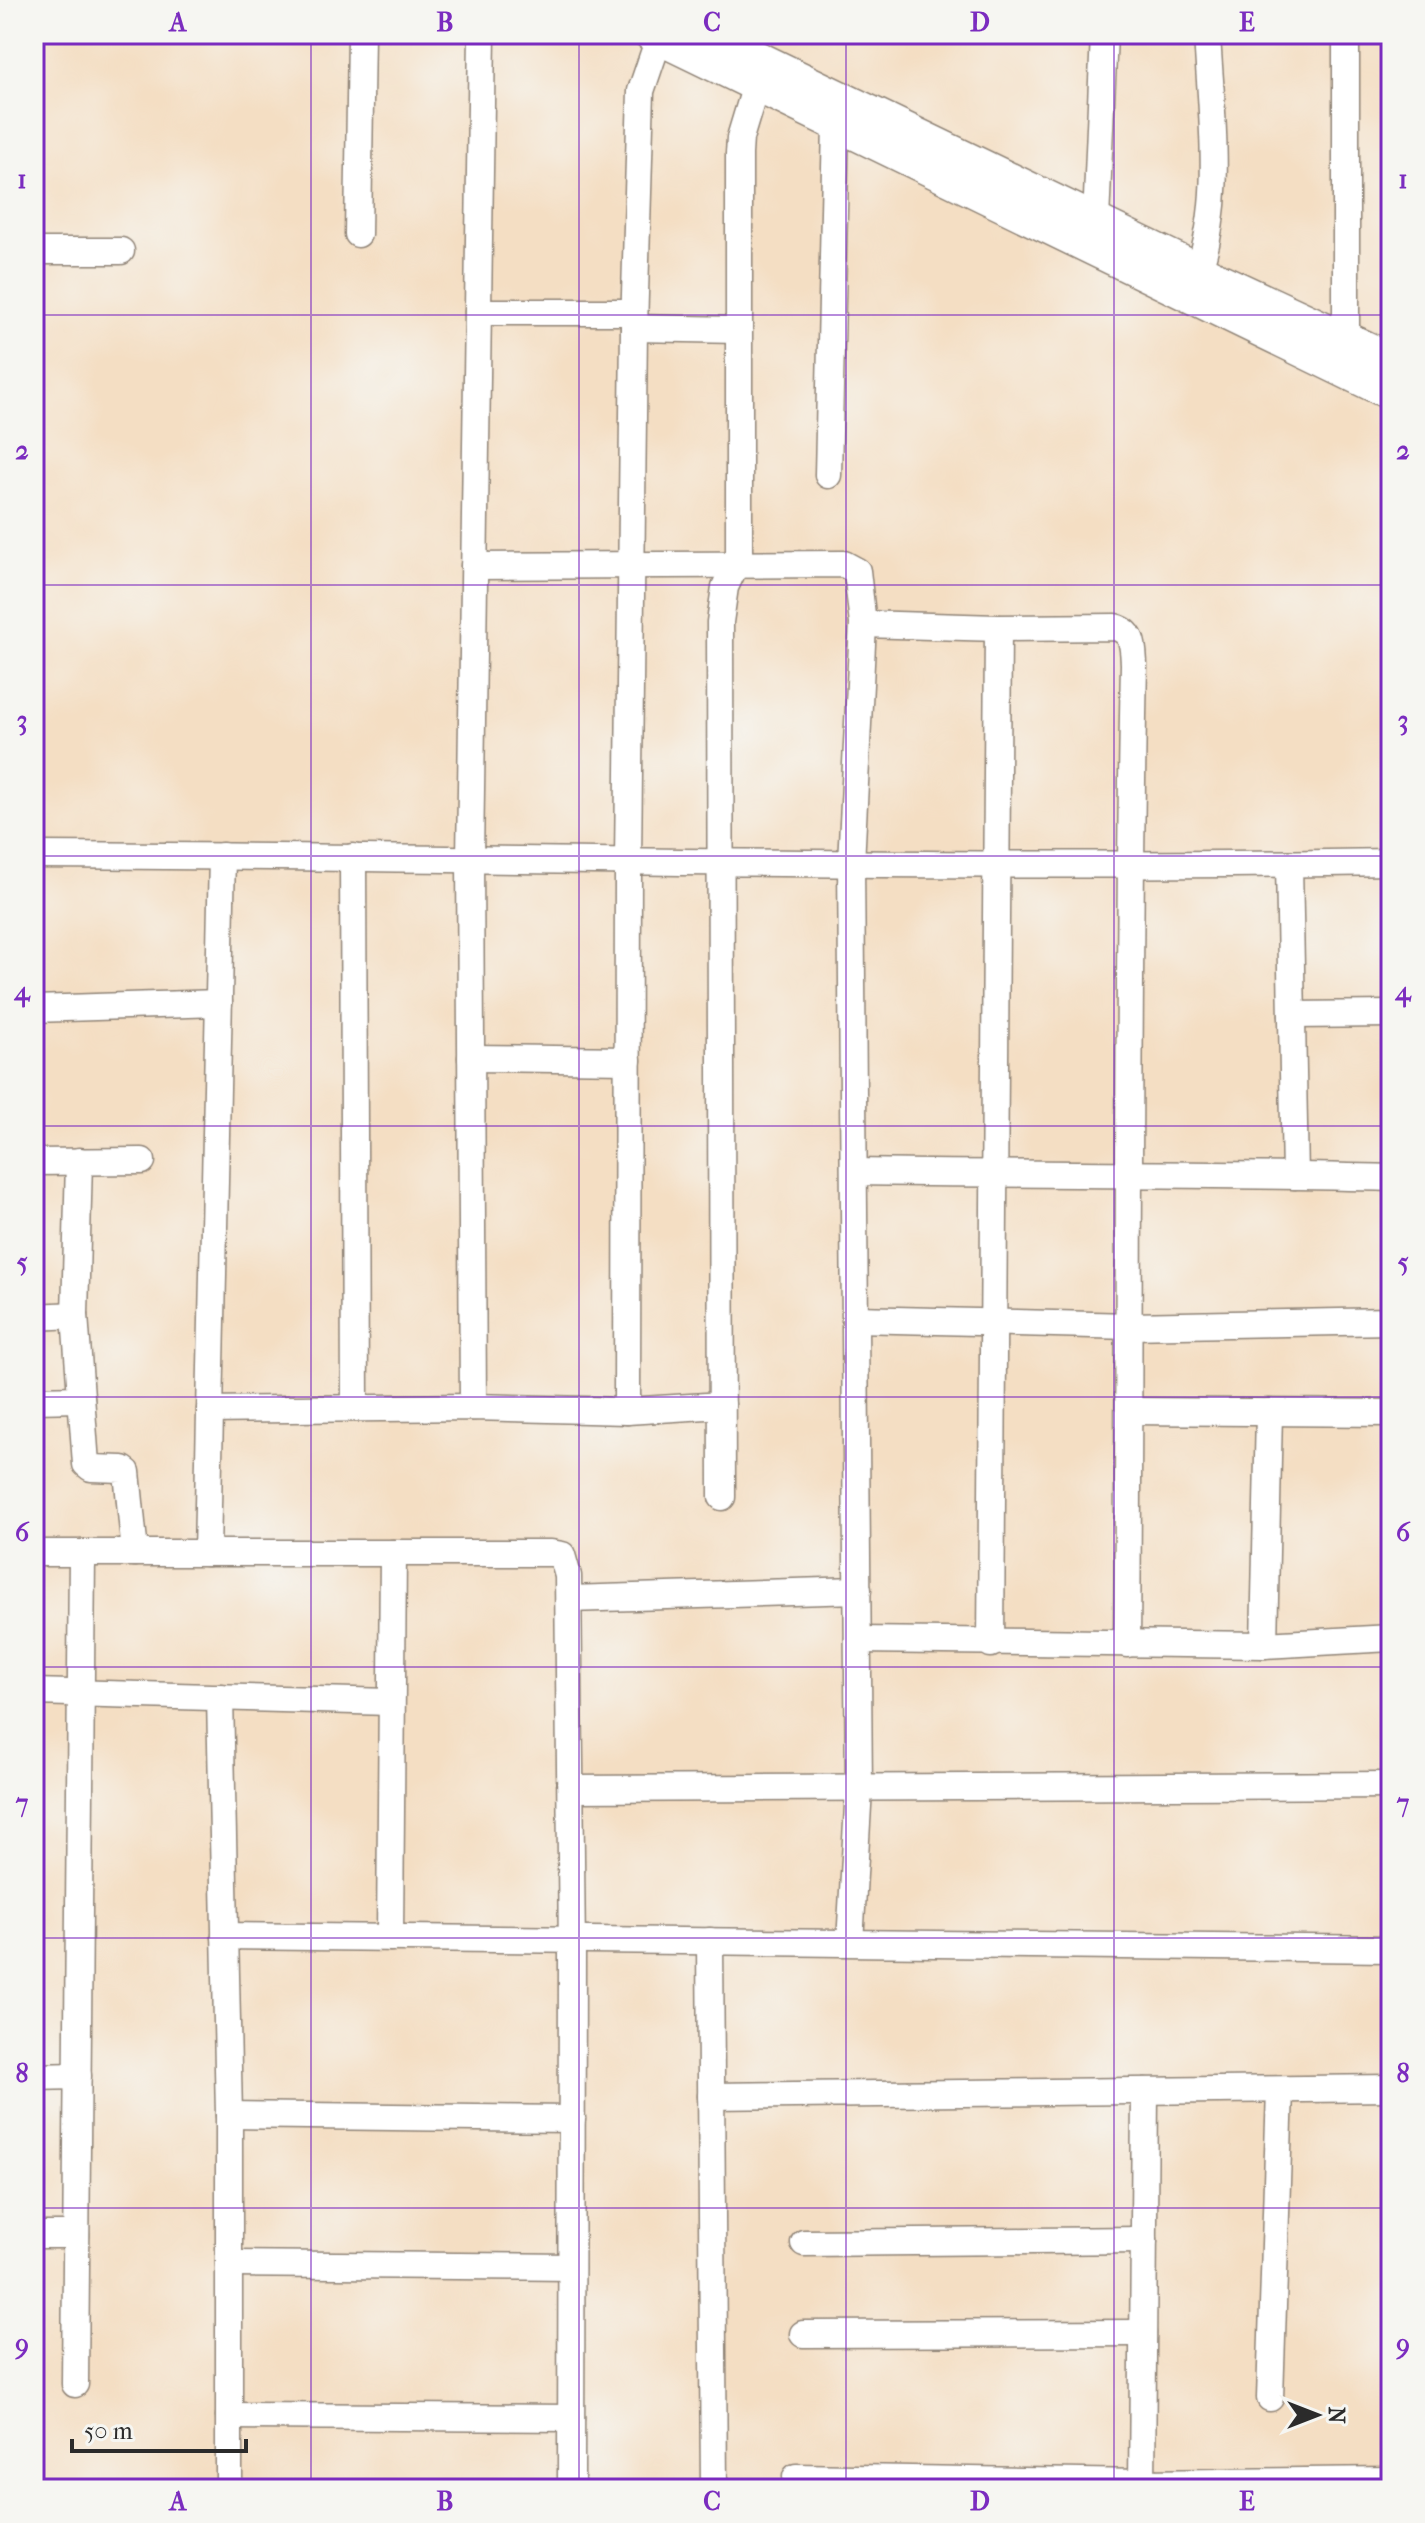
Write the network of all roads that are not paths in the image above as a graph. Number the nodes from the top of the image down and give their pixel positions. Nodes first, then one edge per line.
1 (361, 34) edge
2 (482, 34) edge
3 (709, 34) edge
4 (1104, 34) edge
5 (1207, 34) edge
6 (1346, 34) edge
7 (654, 36) edge
8 (756, 85) junction
9 (836, 124) junction
10 (1096, 221) junction
11 (358, 234) dead end
12 (34, 251) edge
13 (121, 251) dead end
14 (1194, 283) junction
15 (478, 312) junction
16 (634, 320) junction
17 (738, 330) junction
18 (1346, 337) junction
19 (1390, 357) edge
20 (1391, 394) edge
21 (828, 475) dead end
22 (737, 562) junction
23 (631, 564) junction
24 (474, 566) junction
25 (863, 624) junction
26 (998, 628) junction
27 (34, 855) edge
28 (222, 856) junction
29 (353, 857) junction
30 (470, 858) junction
31 (628, 862) junction
32 (1391, 862) edge
33 (851, 863) junction
34 (1130, 863) junction
35 (719, 864) junction
36 (1289, 864) junction
37 (994, 866) junction
38 (219, 1003) junction
39 (34, 1009) edge
40 (1391, 1014) edge
41 (1292, 1015) junction
42 (471, 1058) junction
43 (628, 1060) junction
44 (79, 1161) junction
45 (142, 1161) dead end
46 (34, 1162) edge
47 (855, 1172) junction
48 (1129, 1173) junction
49 (994, 1175) junction
50 (1295, 1176) junction
51 (1391, 1178) edge
52 (75, 1315) junction
53 (34, 1317) edge
54 (856, 1319) junction
55 (1391, 1321) edge
56 (995, 1324) junction
57 (1130, 1326) junction
58 (81, 1399) junction
59 (34, 1400) edge
60 (722, 1405) junction
61 (473, 1407) junction
62 (355, 1408) junction
63 (210, 1410) junction
64 (627, 1411) junction
65 (1129, 1411) junction
66 (1269, 1412) junction
67 (1391, 1413) edge
68 (722, 1497) dead end
69 (34, 1553) edge
70 (82, 1553) junction
71 (135, 1553) junction
72 (207, 1553) junction
73 (393, 1553) junction
74 (858, 1590) junction
75 (569, 1599) junction
76 (1391, 1638) edge
77 (858, 1640) junction
78 (991, 1644) junction
79 (1127, 1644) junction
80 (1264, 1645) junction
81 (34, 1692) edge
82 (81, 1692) junction
83 (220, 1697) junction
84 (390, 1702) junction
85 (1391, 1785) edge
86 (571, 1789) junction
87 (859, 1789) junction
88 (225, 1936) junction
89 (390, 1938) junction
90 (572, 1939) junction
91 (710, 1941) junction
92 (850, 1942) junction
93 (1391, 1949) edge
94 (78, 2076) junction
95 (34, 2077) edge
96 (1391, 2088) edge
97 (1280, 2090) junction
98 (1145, 2091) junction
99 (711, 2096) junction
100 (229, 2115) junction
101 (572, 2119) junction
102 (34, 2235) edge
103 (76, 2235) junction
104 (1144, 2240) junction
105 (804, 2243) dead end
106 (229, 2264) junction
107 (571, 2267) junction
108 (1143, 2333) junction
109 (803, 2334) dead end
110 (75, 2384) dead end
111 (1270, 2398) dead end
112 (229, 2416) junction
113 (571, 2418) junction
114 (796, 2477) dead end
115 (1391, 2480) edge
116 (1261, 2485) edge
117 (1346, 2485) edge
118 (1142, 2486) edge
119 (229, 2489) edge
120 (571, 2489) edge
121 (714, 2489) edge

1 - 11 street
2 - 15 street
3 - 10 main road
4 - 10 street
5 - 14 street
6 - 18 street
7 - 8 main road
7 - 16 street
8 - 9 main road
8 - 17 street
9 - 14 main road
9 - 21 street
10 - 14 main road
12 - 13 street
14 - 18 main road
14 - 20 main road
15 - 16 street
15 - 24 street
16 - 17 street
16 - 23 street
17 - 22 street
18 - 19 main road
22 - 23 street
22 - 25 street
22 - 35 street
23 - 24 street
23 - 31 street
24 - 30 street
25 - 26 street
25 - 33 street
26 - 34 street
26 - 37 street
27 - 28 street
28 - 29 street
28 - 38 street
29 - 30 street
29 - 62 street
30 - 31 street
30 - 42 street
31 - 35 street
31 - 43 street
32 - 36 street
33 - 35 street
33 - 37 street
33 - 47 street
34 - 36 street
34 - 37 street
34 - 48 street
35 - 60 street
36 - 41 street
37 - 49 street
38 - 39 street
38 - 63 street
40 - 41 street
41 - 50 street
42 - 43 street
42 - 61 street
43 - 64 street
44 - 45 street
44 - 46 street
44 - 52 street
47 - 49 street
47 - 54 street
48 - 49 street
48 - 50 street
48 - 57 street
49 - 56 street
50 - 51 street
52 - 53 street
52 - 58 street
54 - 56 street
54 - 74 street
55 - 57 street
56 - 57 street
56 - 78 street
57 - 65 street
58 - 59 street
58 - 71 street
60 - 64 street
60 - 68 street
61 - 62 street
61 - 64 street
62 - 63 street
63 - 72 street
65 - 66 street
65 - 79 street
66 - 67 street
66 - 80 street
69 - 70 street
70 - 71 street
70 - 82 street
71 - 72 street
72 - 73 street
73 - 75 street
73 - 84 street
74 - 75 street
74 - 77 street
75 - 86 street
76 - 80 street
77 - 78 street
77 - 87 street
78 - 79 street
79 - 80 street
81 - 82 street
82 - 83 street
82 - 94 street
83 - 84 street
83 - 88 street
84 - 89 street
85 - 87 street
86 - 87 street
86 - 90 street
87 - 92 street
88 - 89 street
88 - 100 street
89 - 90 street
90 - 91 street
90 - 101 street
91 - 92 street
91 - 99 street
92 - 93 street
94 - 95 street
94 - 103 street
96 - 97 street
97 - 98 street
97 - 111 street
98 - 99 street
98 - 104 street
99 - 121 street
100 - 101 street
100 - 106 street
101 - 107 street
102 - 103 street
103 - 110 street
104 - 105 street
104 - 108 street
106 - 107 street
106 - 112 street
107 - 113 street
108 - 109 street
108 - 118 street
112 - 113 street
112 - 119 street
113 - 120 street
114 - 118 street
115 - 117 street
116 - 117 street
116 - 118 street

